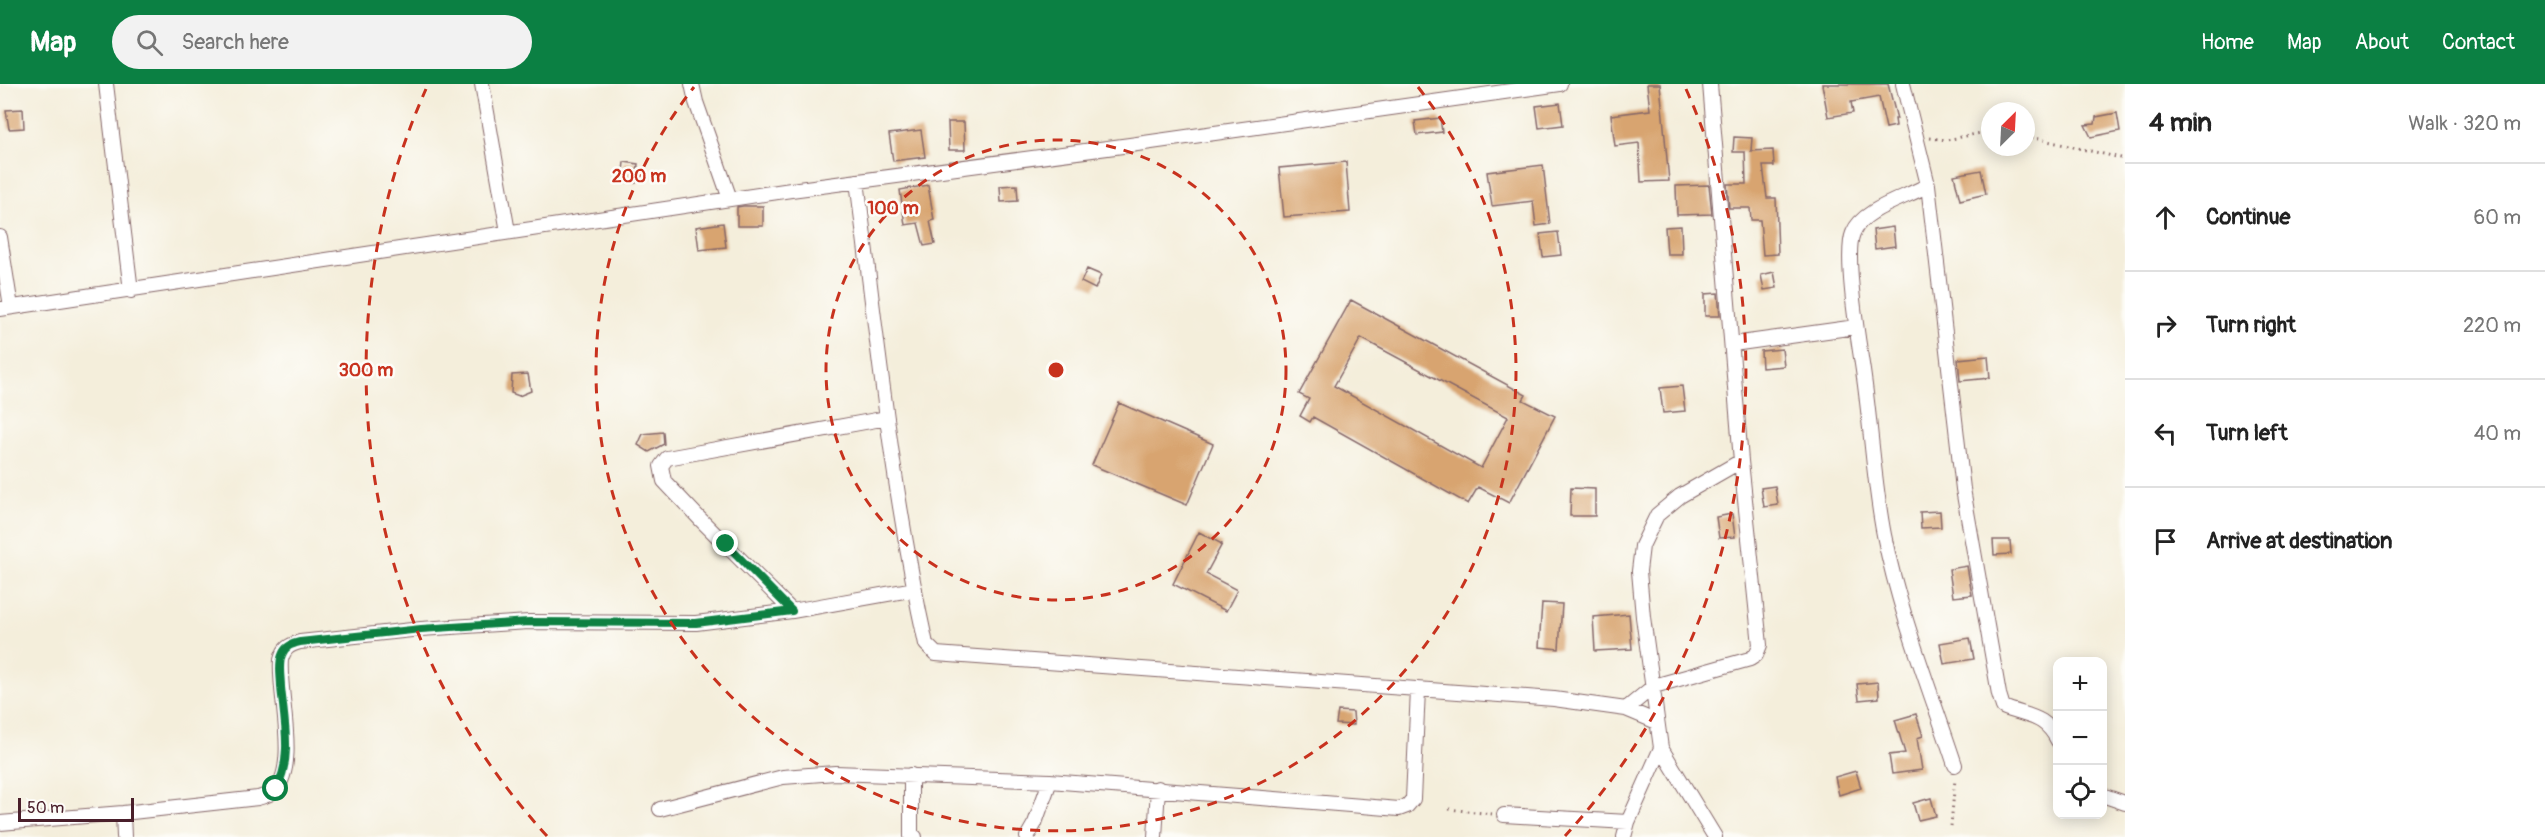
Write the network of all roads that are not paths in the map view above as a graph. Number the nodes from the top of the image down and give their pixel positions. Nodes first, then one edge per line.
1 (106, 84) edge
2 (482, 84) edge
3 (692, 84) edge
4 (1560, 84) edge
5 (1710, 84) edge
6 (1903, 84) edge
7 (857, 181) junction
8 (1928, 185) junction
9 (730, 199) junction
10 (508, 232) junction
11 (0, 237) edge
12 (131, 291) junction
13 (6, 308) edge
14 (1856, 327) junction
15 (1733, 344) junction
16 (887, 418) junction
17 (1741, 461) junction
18 (915, 589) junction
19 (792, 611) junction
20 (1654, 686) junction
21 (1418, 690) junction
22 (1626, 709) junction
23 (1656, 722) junction
24 (2053, 732) edge
25 (1661, 748) junction
26 (1955, 765) road end
27 (910, 775) junction
28 (1050, 781) junction
29 (1158, 788) junction
30 (2107, 796) edge
31 (2125, 803) edge
32 (660, 809) dead end
33 (123, 813) junction
34 (1504, 815) road end
35 (1628, 822) junction
36 (0, 823) edge
37 (124, 837) edge
38 (912, 837) edge
39 (1027, 837) edge
40 (1155, 837) edge
41 (1624, 837) edge
42 (1715, 837) edge

1 - 12 street
2 - 10 street
3 - 9 street
4 - 7 street
5 - 15 street
6 - 8 street
7 - 9 street
7 - 16 street
8 - 14 street
8 - 24 street
9 - 10 street
10 - 12 street
11 - 13 street
12 - 13 street
14 - 15 street
14 - 26 street
15 - 17 street
16 - 18 street
16 - 19 street
17 - 20 street
17 - 20 street
18 - 19 street
18 - 21 street
19 - 33 street
20 - 22 street
20 - 23 street
21 - 22 street
21 - 29 street
22 - 23 street
23 - 25 street
25 - 35 street
25 - 42 street
27 - 28 street
27 - 32 street
27 - 38 street
28 - 29 street
28 - 39 street
29 - 40 street
30 - 31 street
33 - 36 street
33 - 37 street
34 - 35 street
35 - 41 street

